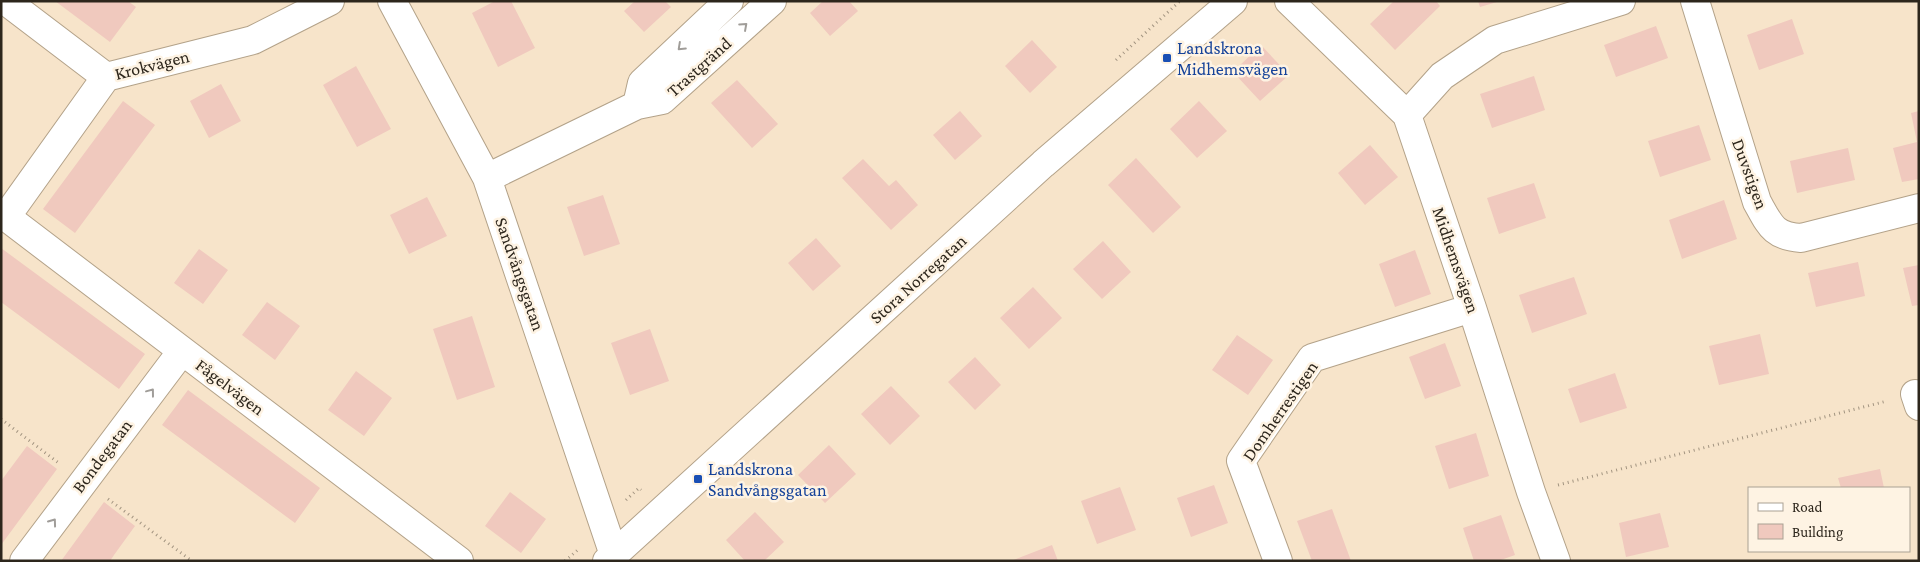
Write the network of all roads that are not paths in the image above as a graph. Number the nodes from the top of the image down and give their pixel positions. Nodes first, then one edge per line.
1 (6, 1) edge
2 (330, 1) edge
3 (392, 1) edge
4 (729, 1) edge
5 (772, 1) edge
6 (1233, 1) edge
7 (1289, 1) edge
8 (1621, 1) edge
9 (1694, 1) edge
10 (106, 77) junction
11 (637, 105) junction
12 (1407, 115) junction
13 (487, 178) junction
14 (1919, 208) edge
15 (4, 215) edge
16 (1472, 308) junction
17 (182, 351) junction
18 (613, 559) edge
19 (24, 561) edge
20 (459, 561) edge
21 (1278, 561) edge
22 (1556, 561) edge

1 - 10 street
2 - 10 street, Krokvägen
3 - 13 street, Sandvångsgatan
4 -> 11 street, Trastgränd
11 -> 5 street, Trastgränd
6 - 18 street, Stora Norregatan
7 - 12 street, Midhemsvägen
8 - 12 street
9 - 14 street, Duvstigen
10 - 15 street, Krokvägen
11 - 13 street
12 - 16 street, Midhemsvägen
13 - 18 street, Sandvångsgatan
15 - 17 street, Fågelvägen
16 - 21 street, Domherrestigen
16 - 22 street, Midhemsvägen
19 -> 17 street, Bondegatan
17 - 20 street, Fågelvägen

